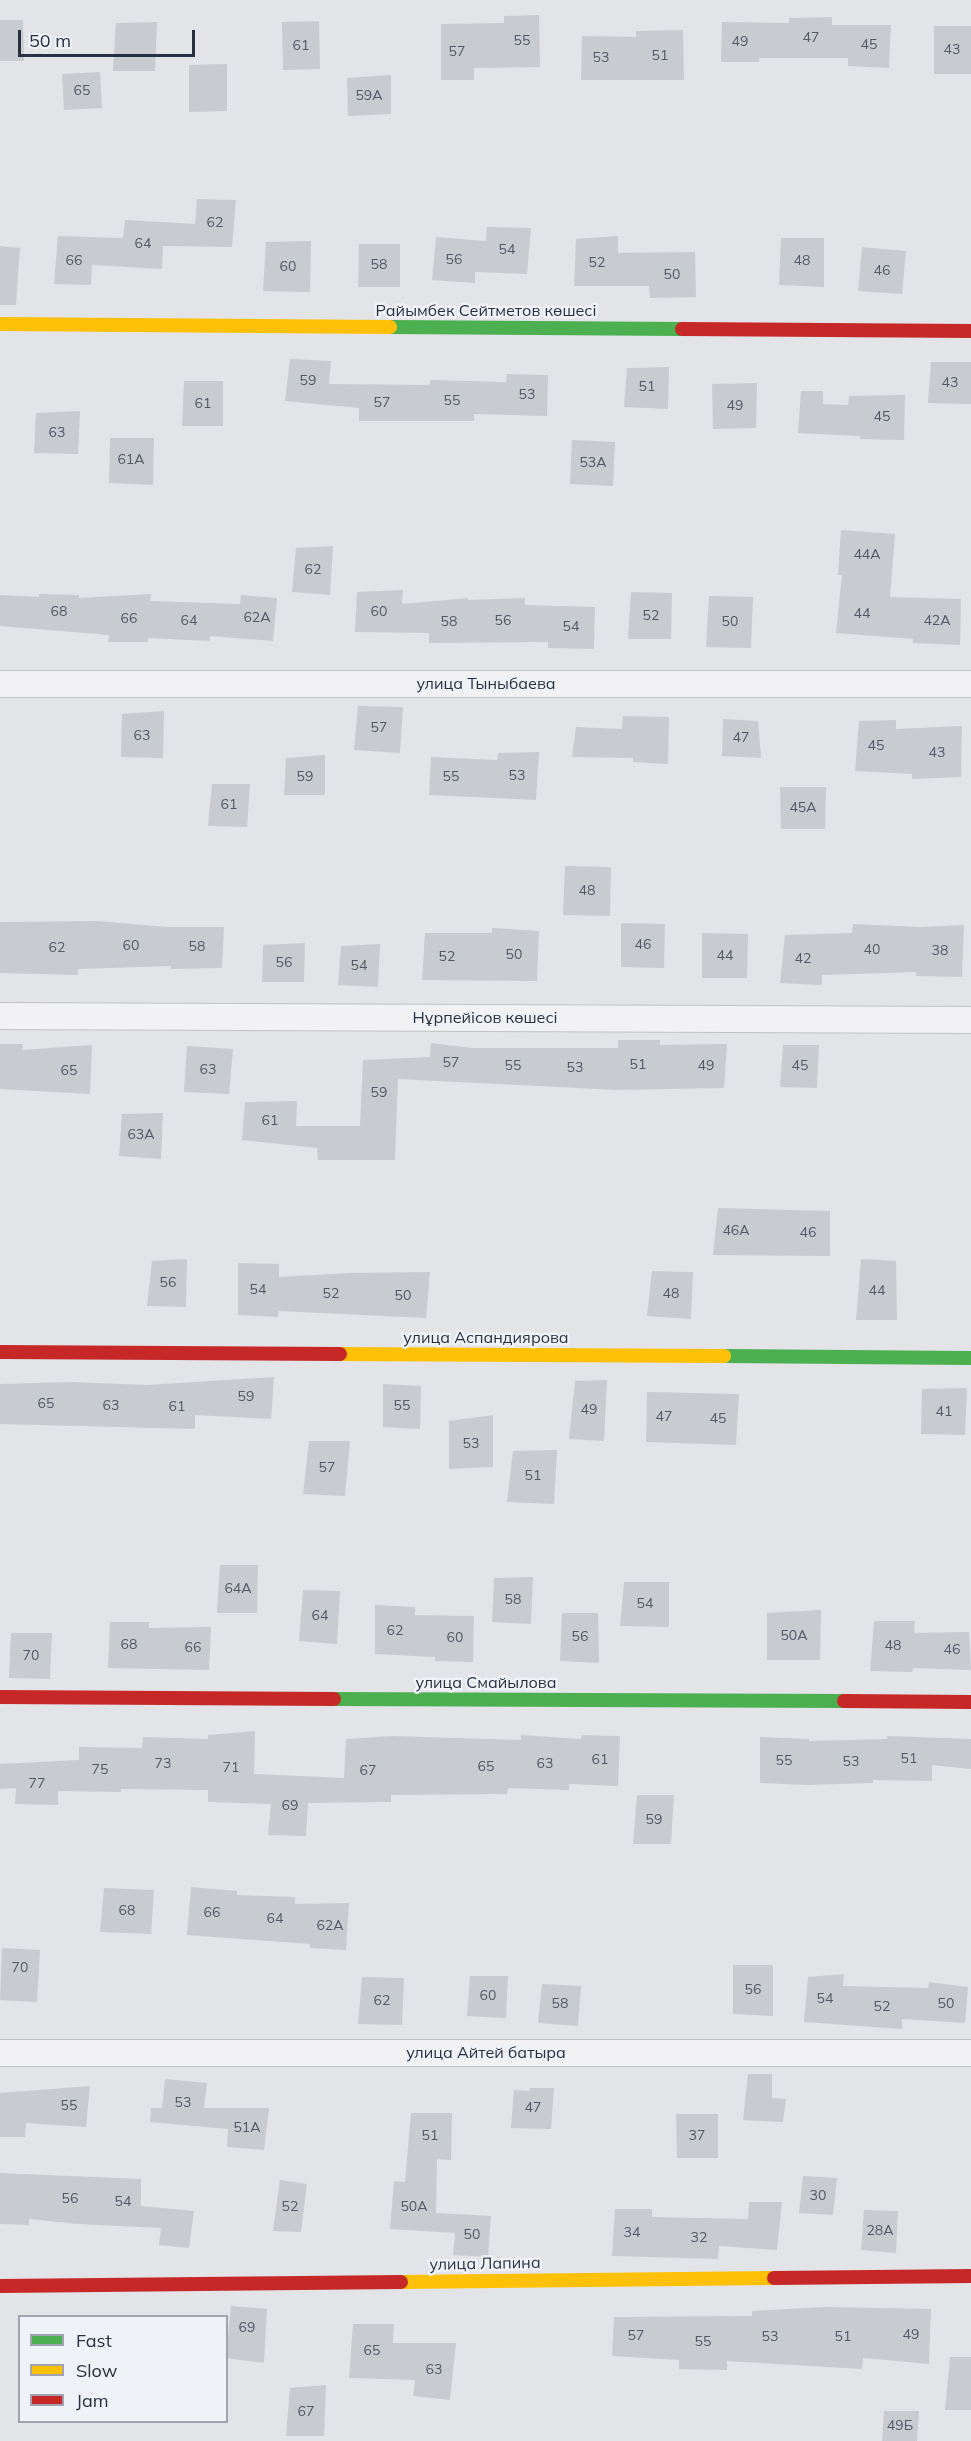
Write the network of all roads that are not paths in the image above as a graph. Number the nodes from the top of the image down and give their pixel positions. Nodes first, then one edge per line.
1 (0, 324) edge
2 (971, 332) edge
3 (0, 684) edge
4 (971, 684) edge
5 (0, 1016) edge
6 (971, 1020) edge
7 (0, 1352) edge
8 (971, 1358) edge
9 (0, 1697) edge
10 (971, 1702) edge
11 (0, 2053) edge
12 (971, 2053) edge
13 (971, 2276) edge
14 (0, 2286) edge

1 - 2 street, Райымбек Сейтметов көшесі
3 - 4 street, улица Тыныбаева
5 - 6 street, Нұрпейісов көшесі
7 - 8 street, улица Аспандиярова
9 - 10 street, улица Смайылова
11 - 12 street, улица Айтей батыра
13 - 14 street, улица Лапина

